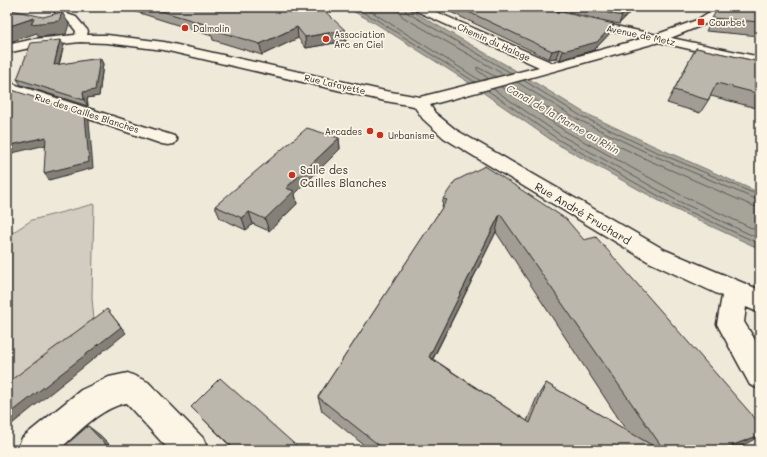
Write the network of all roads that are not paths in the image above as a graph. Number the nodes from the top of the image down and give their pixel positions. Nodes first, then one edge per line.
1 (416, 7) edge
2 (719, 10) edge
3 (57, 18) edge
4 (575, 20) edge
5 (80, 38) junction
6 (659, 38) junction
7 (34, 43) junction
8 (7, 49) edge
9 (760, 61) edge
10 (551, 67) junction
11 (7, 86) edge
12 (420, 102) junction
13 (168, 140) dead end
14 (735, 292) junction
15 (760, 302) edge
16 (760, 375) edge
17 (34, 450) edge
18 (191, 450) edge

1 - 10 street, Chemin du Halage
2 - 6 street, Rue Lafayette
3 - 5 street
3 - 7 street
4 - 6 street, Avenue de Metz
5 - 7 street, Rue Lafayette
5 - 12 street, Rue Lafayette
6 - 9 street, Avenue de Metz
6 - 10 street, Rue Lafayette
7 - 8 street, Rue Lafayette
10 - 12 street, Rue Lafayette
11 - 13 street, Rue des Cailles Blanches
12 - 14 street, Rue André Fruchard
14 - 15 street, Rue André Fruchard
14 - 16 street
17 - 18 street

